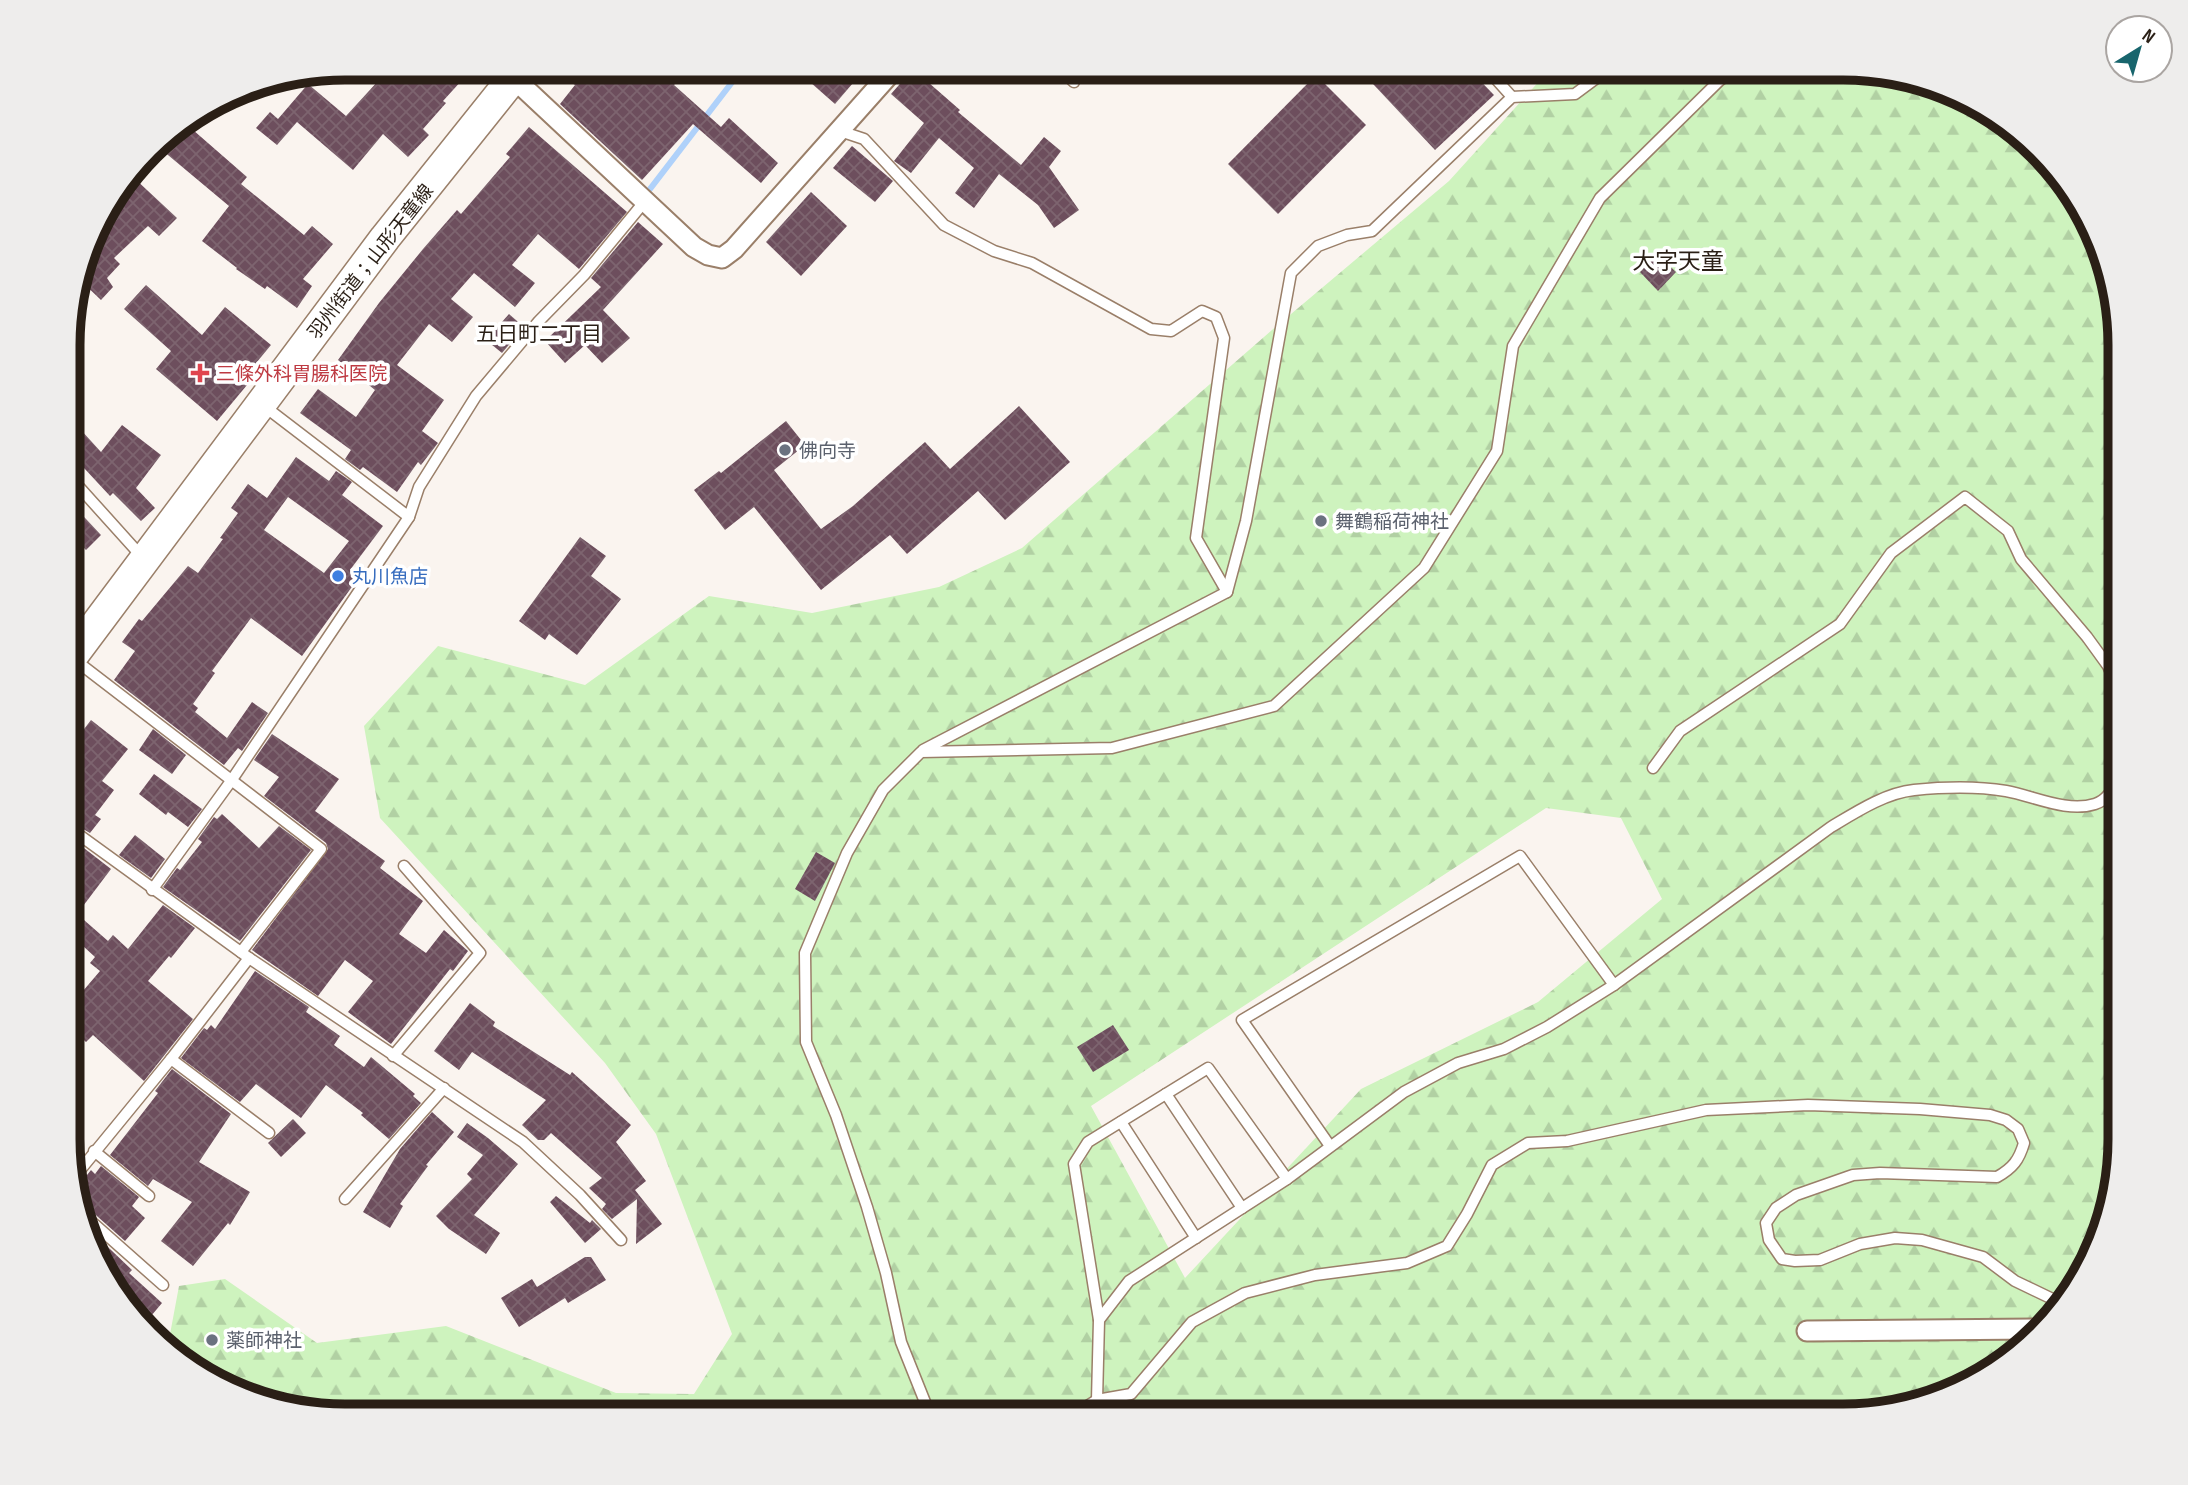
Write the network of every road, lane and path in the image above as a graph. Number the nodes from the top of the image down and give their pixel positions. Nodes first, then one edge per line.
1 (506, 80) edge
2 (522, 80) edge
3 (885, 80) edge
4 (1497, 80) edge
5 (1594, 80) edge
6 (1720, 80) edge
7 (1512, 97) junction
8 (840, 131) junction
9 (645, 201) junction
10 (261, 404) junction
11 (80, 488) edge
12 (409, 517) junction
13 (144, 559) junction
14 (1227, 592) junction
15 (80, 646) edge
16 (80, 665) edge
17 (2108, 666) edge
18 (921, 752) junction
19 (1653, 768) dead end
20 (231, 781) junction
21 (2108, 796) edge
22 (80, 836) edge
23 (404, 866) dead end
24 (152, 890) junction
25 (245, 955) junction
26 (1614, 985) junction
27 (393, 1056) junction
28 (171, 1059) junction
29 (444, 1088) junction
30 (1166, 1094) junction
31 (1121, 1122) junction
32 (269, 1133) dead end
33 (1330, 1146) junction
34 (94, 1152) junction
35 (82, 1167) edge
36 (1287, 1179) junction
37 (149, 1196) dead end
38 (345, 1199) dead end
39 (1242, 1208) junction
40 (95, 1225) edge
41 (1196, 1238) junction
42 (621, 1240) dead end
43 (163, 1285) dead end
44 (2054, 1300) edge
45 (1098, 1320) junction
46 (2028, 1329) edge
47 (1807, 1331) dead end
48 (1097, 1400) junction
49 (926, 1404) edge
50 (1091, 1404) edge

1 - 10 main road, 羽州街道；山形天童線
2 - 9 street
3 - 8 street
4 - 7 lane
5 - 7 lane
6 - 18 lane
7 - 14 lane
8 - 9 street
8 - 14 lane
9 - 12 lane
10 - 12 lane
10 - 13 main road, 羽州街道；山形天童線
11 - 13 lane
12 - 20 lane
13 - 15 main road, 羽州街道；山形天童線
14 - 18 lane
16 - 20 lane
17 - 19 lane
18 - 49 lane
20 - 24 lane
20 - 25 lane
21 - 26 lane
22 - 24 lane
23 - 27 lane
24 - 25 lane
25 - 27 lane
25 - 28 lane
26 - 33 lane
26 - 33 lane
27 - 29 lane
28 - 32 lane
28 - 34 lane
29 - 38 lane
29 - 42 lane
30 - 31 lane
30 - 36 lane
30 - 39 lane
31 - 41 lane
31 - 45 lane
33 - 36 lane
34 - 35 lane
34 - 37 lane
36 - 39 lane
39 - 41 lane
40 - 43 lane
41 - 45 lane
44 - 48 lane
45 - 48 lane
46 - 47 street
48 - 50 lane

